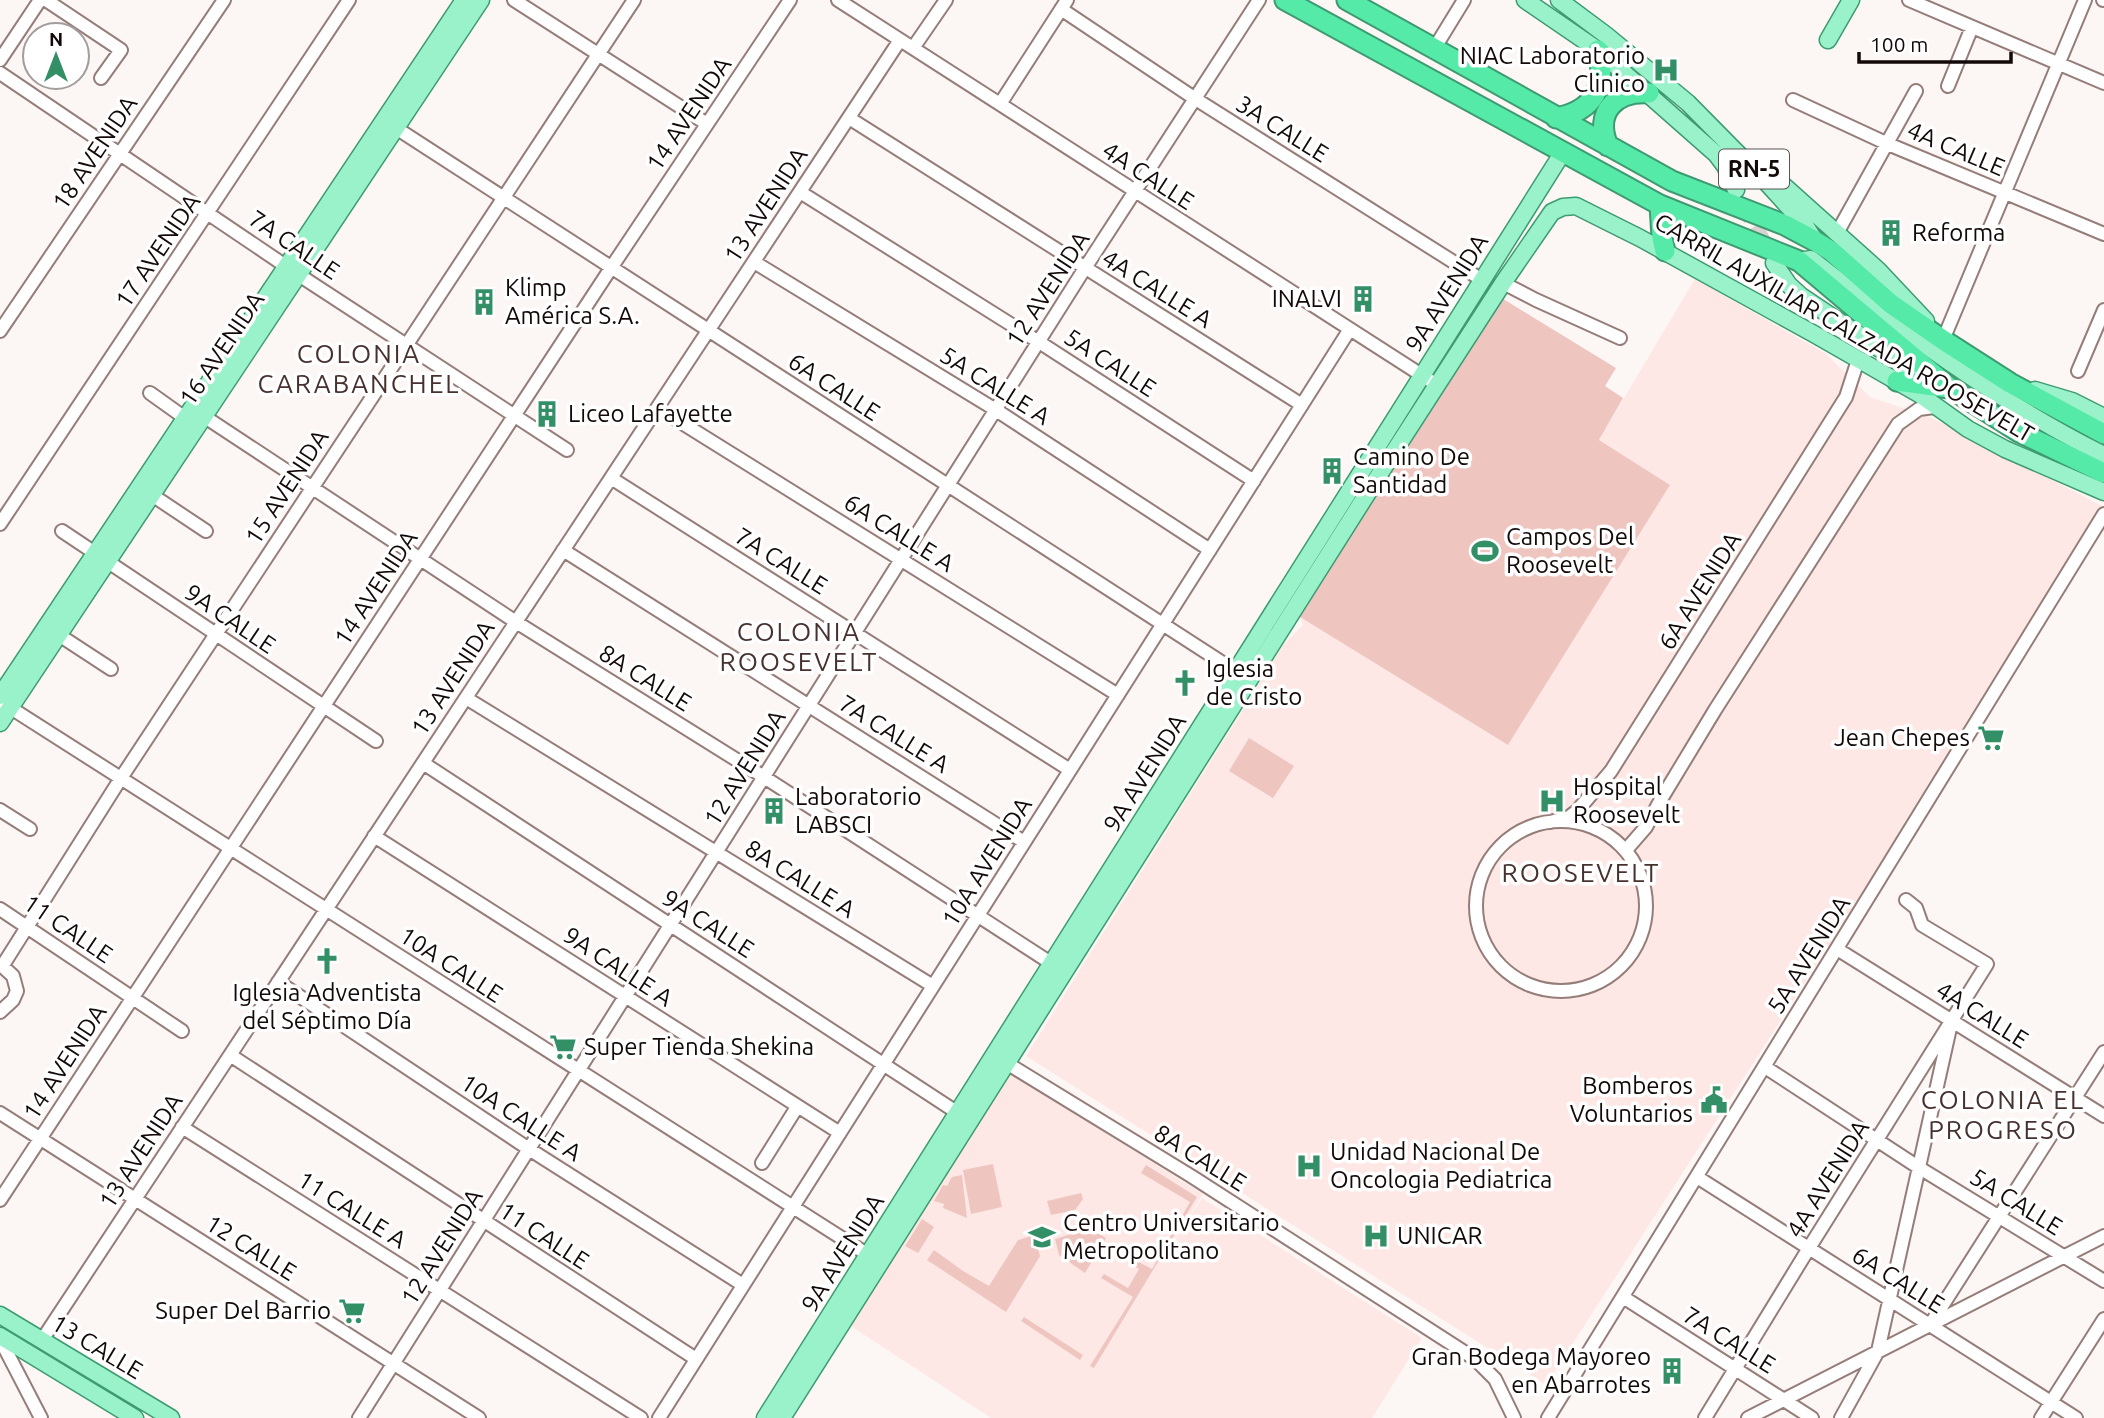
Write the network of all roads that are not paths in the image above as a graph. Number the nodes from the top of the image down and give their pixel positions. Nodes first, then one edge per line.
1 (40, 0) edge
2 (46, 0) edge
3 (224, 0) edge
4 (349, 0) edge
5 (464, 0) edge
6 (481, 0) edge
7 (514, 0) edge
8 (634, 0) edge
9 (790, 0) edge
10 (838, 0) edge
11 (946, 0) edge
12 (1259, 0) edge
13 (1285, 0) edge
14 (1347, 0) edge
15 (1464, 0) edge
16 (1525, 0) edge
17 (1559, 0) edge
18 (1851, 0) edge
19 (1909, 0) edge
20 (2085, 0) edge
21 (1064, 5) edge
22 (1972, 27) junction
23 (900, 40) junction
24 (1828, 40) dead end
25 (913, 48) junction
26 (1434, 48) junction
27 (1598, 50) junction
28 (599, 53) junction
29 (0, 60) edge
30 (2059, 63) junction
31 (0, 72) edge
32 (101, 78) dead end
33 (2104, 83) edge
34 (1948, 86) dead end
35 (1916, 91) dead end
36 (1648, 93) junction
37 (1194, 98) junction
38 (1793, 100) dead end
39 (1688, 103) junction
40 (1000, 104) junction
41 (849, 118) junction
42 (1556, 118) junction
43 (707, 124) junction
44 (396, 128) junction
45 (1888, 144) junction
46 (1608, 146) junction
47 (120, 152) junction
48 (1563, 152) junction
49 (1736, 190) tunnel mouth
50 (800, 192) junction
51 (1135, 192) junction
52 (2005, 192) junction
53 (504, 198) junction
54 (1660, 205) junction
55 (1563, 207) joint
56 (209, 213) junction
57 (1837, 233) junction
58 (2104, 234) edge
59 (1807, 236) junction
60 (1665, 251) junction
61 (1799, 261) junction
62 (754, 262) junction
63 (1774, 263) tunnel mouth
64 (611, 268) junction
65 (1085, 268) junction
66 (292, 270) junction
67 (1482, 280) junction
68 (1503, 283) junction
69 (2104, 310) edge
70 (1887, 318) junction
71 (1350, 329) junction
72 (0, 331) edge
73 (709, 331) junction
74 (1857, 334) junction
75 (1620, 338) dead end
76 (1943, 340) junction
77 (1039, 342) junction
78 (406, 345) junction
79 (1858, 360) junction
80 (2078, 370) dead end
81 (1422, 376) junction
82 (1897, 382) junction
83 (2010, 383) junction
84 (1437, 385) junction
85 (1950, 388) junction
86 (150, 393) dead end
87 (1302, 405) junction
88 (1934, 407) junction
89 (657, 408) junction
90 (996, 410) junction
91 (205, 416) junction
92 (514, 416) junction
93 (2104, 417) edge
94 (185, 418) junction
95 (2104, 434) edge
96 (567, 450) dead end
97 (2104, 455) edge
98 (2104, 473) edge
99 (611, 478) junction
100 (1254, 481) junction
101 (947, 486) junction
102 (313, 487) junction
103 (2104, 492) edge
104 (152, 495) junction
105 (2104, 514) edge
106 (0, 524) edge
107 (62, 531) dead end
108 (206, 531) dead end
109 (564, 550) junction
110 (1210, 550) junction
111 (101, 558) junction
112 (420, 559) junction
113 (901, 559) junction
114 (516, 622) junction
115 (1163, 625) junction
116 (855, 633) junction
117 (216, 634) junction
118 (59, 635) junction
119 (111, 668) dead end
120 (1242, 677) junction
121 (1118, 695) junction
122 (466, 698) junction
123 (3, 701) edge
124 (809, 705) junction
125 (324, 706) junction
126 (0, 723) edge
127 (376, 741) dead end
128 (423, 763) junction
129 (1070, 770) junction
130 (764, 777) junction
131 (121, 778) junction
132 (0, 810) edge
133 (1550, 822) junction
134 (30, 829) dead end
135 (374, 836) junction
136 (1024, 842) junction
137 (230, 848) junction
138 (1626, 850) junction
139 (716, 852) junction
140 (1906, 900) dead end
141 (0, 909) edge
142 (326, 910) junction
143 (978, 916) junction
144 (670, 925) junction
145 (28, 926) junction
146 (1837, 949) junction
147 (1, 965) edge
148 (1058, 967) junction
149 (278, 982) junction
150 (933, 986) junction
151 (625, 996) junction
152 (132, 999) junction
153 (0, 1012) edge
154 (1952, 1021) junction
155 (182, 1031) dead end
156 (2104, 1052) edge
157 (230, 1055) junction
158 (1000, 1059) junction
159 (883, 1065) junction
160 (1765, 1067) junction
161 (578, 1071) junction
162 (2075, 1098) junction
163 (797, 1107) junction
164 (0, 1113) edge
165 (2104, 1116) edge
166 (963, 1117) junction
167 (182, 1127) junction
168 (840, 1133) junction
169 (40, 1139) junction
170 (1878, 1140) junction
171 (529, 1149) junction
172 (762, 1163) dead end
173 (1918, 1167) junction
174 (1697, 1177) junction
175 (135, 1199) junction
176 (0, 1200) edge
177 (792, 1208) junction
178 (1999, 1216) junction
179 (483, 1221) junction
180 (2104, 1236) edge
181 (1809, 1248) junction
182 (2064, 1257) junction
183 (874, 1259) junction
184 (2104, 1281) edge
185 (743, 1285) junction
186 (439, 1290) junction
187 (1623, 1297) junction
188 (1890, 1300) junction
189 (845, 1306) junction
190 (0, 1315) edge
191 (2104, 1318) edge
192 (1930, 1325) junction
193 (0, 1338) edge
194 (42, 1340) junction
195 (1878, 1351) junction
196 (0, 1354) edge
197 (696, 1359) junction
198 (393, 1363) junction
199 (1734, 1368) junction
200 (1784, 1400) junction
201 (2051, 1402) junction
202 (1508, 1405) junction
203 (33, 1418) edge
204 (41, 1418) edge
205 (135, 1418) edge
206 (171, 1418) edge
207 (359, 1418) edge
208 (479, 1418) edge
209 (641, 1418) edge
210 (659, 1418) edge
211 (765, 1418) edge
212 (782, 1418) edge
213 (1514, 1418) edge
214 (1522, 1418) edge
215 (1548, 1418) edge
216 (1705, 1418) edge
217 (1748, 1418) edge
218 (1812, 1418) edge
219 (1841, 1418) edge
220 (2041, 1418) edge
221 (2076, 1418) edge

1 - 29 street
2 - 32 street
3 - 47 street, 18 AVENIDA
4 - 56 street, 17 AVENIDA
5 - 66 main road, 16 AVENIDA
6 - 44 main road, 16 AVENIDA
7 - 28 street
8 - 28 street, 15 AVENIDA
9 - 43 street, 14 AVENIDA
10 - 23 street, 4A CALLE
11 - 25 street
12 - 37 street, 12 AVENIDA
13 - 48 highway
14 - 26 highway
15 - 26 street
16 - 27 main road, RN-5
17 - 39 main road, RN-5
18 - 24 main road
19 - 22 street
20 - 30 street
21 - 37 street, 3A CALLE
21 - 40 street
22 - 30 street
22 - 34 street
23 - 25 street, 4A CALLE
23 - 41 street, 13 AVENIDA
25 - 40 street, 4A CALLE
26 - 42 highway
27 - 36 main road, RN-5
27 - 42 highway
28 - 43 street
28 - 53 street, 15 AVENIDA
30 - 33 street
30 - 52 street
31 - 47 street, 7A CALLE
35 - 45 street
36 - 46 highway
36 - 49 main road, RN-5
37 - 51 street, 12 AVENIDA
37 - 67 street, 3A CALLE
38 - 45 street, 4A CALLE
39 - 57 main road, CARRIL AUXILIAR CALZADA ROOSEVELT
39 - 59 main road, RN-5
40 - 51 street, 4A CALLE
41 - 50 street, 13 AVENIDA
41 - 65 street, 4A CALLE A
42 - 46 highway
43 - 64 street, 14 AVENIDA
44 - 53 street, 6A CALLE
44 - 66 main road, 16 AVENIDA
45 - 52 street, 4A CALLE
45 - 57 street
46 - 59 highway
47 - 56 street, 7A CALLE
47 - 72 street, 18 AVENIDA
48 - 54 highway
48 - 67 main road, 9A AVENIDA
50 - 62 street, 13 AVENIDA
50 - 77 street, 5A CALLE
51 - 65 street, 12 AVENIDA
51 - 71 street, 4A CALLE
52 - 58 street, 4A CALLE
52 - 76 street
53 - 64 street, 6A CALLE
53 - 78 street, 15 AVENIDA
54 - 60 highway
54 - 61 highway
55 - 60 main road, CARRIL AUXILIAR CALZADA ROOSEVELT
55 - 68 main road, 9A AVENIDA
56 - 66 street, 7A CALLE
56 - 106 street, 17 AVENIDA
57 - 76 main road, CARRIL AUXILIAR CALZADA ROOSEVELT
59 - 70 main road
59 - 76 highway
60 - 79 main road, CARRIL AUXILIAR CALZADA ROOSEVELT
61 - 70 main road
61 - 85 highway
62 - 73 street, 13 AVENIDA
62 - 90 street, 5A CALLE A
63 - 74 main road
64 - 73 street, 6A CALLE
64 - 92 street, 14 AVENIDA
65 - 77 street, 12 AVENIDA
65 - 87 street, 4A CALLE A
66 - 78 street, 7A CALLE
66 - 91 main road, 16 AVENIDA
66 - 94 main road, 16 AVENIDA
67 - 81 main road, 9A AVENIDA
68 - 75 street
68 - 84 main road, 9A AVENIDA
69 - 80 street
70 - 97 main road
71 - 81 street, 4A CALLE
71 - 87 street, 10A AVENIDA
73 - 89 street, 13 AVENIDA
73 - 101 street, 6A CALLE
74 - 79 main road
74 - 85 main road
76 - 83 highway
77 - 90 street, 12 AVENIDA
77 - 100 street, 5A CALLE
78 - 92 street, 7A CALLE
78 - 102 street, 15 AVENIDA
79 - 82 main road, CARRIL AUXILIAR CALZADA ROOSEVELT
79 - 133 street, 6A AVENIDA
81 - 84 street, 4A CALLE
81 - 120 main road, 9A AVENIDA
82 - 85 highway
82 - 88 main road, CARRIL AUXILIAR CALZADA ROOSEVELT
83 - 93 main road, CARRIL AUXILIAR CALZADA ROOSEVELT
83 - 95 highway
84 - 120 main road, 9A AVENIDA
85 - 98 highway
86 - 94 street
87 - 100 street, 10A AVENIDA
88 - 103 main road, CARRIL AUXILIAR CALZADA ROOSEVELT
88 - 138 street
89 - 99 street, 13 AVENIDA
89 - 113 street, 6A CALLE A
90 - 101 street, 12 AVENIDA
90 - 110 street, 5A CALLE A
91 - 102 street, 8A CALLE
91 - 104 main road, 16 AVENIDA
92 - 96 street, 7A CALLE
92 - 112 street, 14 AVENIDA
94 - 111 main road, 16 AVENIDA
99 - 109 street, 13 AVENIDA
99 - 116 street, 7A CALLE
100 - 110 street, 10A AVENIDA
101 - 113 street, 12 AVENIDA
101 - 115 street, 6A CALLE
102 - 112 street, 8A CALLE
102 - 117 street, 15 AVENIDA
104 - 108 street
104 - 111 main road, 16 AVENIDA
105 - 146 street, 5A AVENIDA
107 - 111 street, 9A CALLE
109 - 114 street, 13 AVENIDA
109 - 124 street, 7A CALLE A
110 - 115 street, 10A AVENIDA
111 - 117 street, 9A CALLE
111 - 118 main road, 16 AVENIDA
111 - 123 main road, 16 AVENIDA
112 - 114 street, 8A CALLE
112 - 125 street, 14 AVENIDA
113 - 116 street, 12 AVENIDA
113 - 121 street, 6A CALLE A
114 - 122 street, 13 AVENIDA
114 - 130 street, 8A CALLE
115 - 120 street, 6A CALLE
115 - 121 street, 10A AVENIDA
116 - 124 street, 12 AVENIDA
116 - 129 street, 7A CALLE
117 - 125 street, 9A CALLE
117 - 131 street, 15 AVENIDA
118 - 119 street
118 - 123 main road, 16 AVENIDA
120 - 148 main road, 9A AVENIDA
121 - 129 street, 10A AVENIDA
122 - 128 street, 13 AVENIDA
122 - 139 street, 8A CALLE A
123 - 126 main road, 16 AVENIDA
123 - 131 street, 10A CALLE
124 - 130 street, 12 AVENIDA
124 - 136 street, 7A CALLE A
125 - 127 street, 9A CALLE
125 - 137 street, 14 AVENIDA
128 - 135 street, 13 AVENIDA
128 - 144 street, 9A CALLE
129 - 136 street, 10A AVENIDA
130 - 139 street, 12 AVENIDA
130 - 143 street, 8A CALLE
131 - 137 street, 10A CALLE
131 - 145 street, 15 AVENIDA
132 - 134 street
133 - 138 street
133 - 138 street
135 - 142 street, 13 AVENIDA
135 - 151 street, 9A CALLE A
136 - 143 street, 10A AVENIDA
137 - 142 street, 10A CALLE
137 - 152 street, 14 AVENIDA
139 - 144 street, 12 AVENIDA
139 - 150 street, 8A CALLE A
140 - 154 street, 4A AVENIDA
141 - 145 street, 11 CALLE
142 - 149 street, 13 AVENIDA
142 - 161 street, 10A CALLE
143 - 148 street, 8A CALLE
143 - 150 street, 10A AVENIDA
144 - 151 street, 12 AVENIDA
144 - 159 street, 9A CALLE
145 - 147 street, 15 AVENIDA
145 - 152 street, 11 CALLE
146 - 154 street, 4A CALLE
146 - 160 street, 5A AVENIDA
147 - 153 street
148 - 158 main road, 9A AVENIDA
149 - 157 street, 13 AVENIDA
149 - 171 street, 10A CALLE A
150 - 159 street, 10A AVENIDA
151 - 161 street, 12 AVENIDA
151 - 163 street, 9A CALLE A
152 - 155 street, 11 CALLE
152 - 169 street, 14 AVENIDA
154 - 162 street, 4A CALLE
154 - 170 street, 4A AVENIDA
154 - 173 street
156 - 162 street
157 - 167 street, 13 AVENIDA
157 - 179 street, 11 CALLE
158 - 166 main road, 9A AVENIDA
158 - 202 street, 8A CALLE
159 - 166 street, 9A CALLE
159 - 168 street, 10A AVENIDA
160 - 170 street, 5A CALLE
160 - 174 street, 5A AVENIDA
161 - 171 street, 12 AVENIDA
161 - 177 street, 10A CALLE
162 - 165 street, 4A CALLE
162 - 178 street
163 - 168 street, 9A CALLE A
163 - 172 street
164 - 169 street, 12 CALLE
166 - 183 main road, 9A AVENIDA
167 - 175 street, 13 AVENIDA
167 - 186 street, 11 CALLE A
168 - 177 street, 10A AVENIDA
169 - 175 street, 12 CALLE
169 - 176 street, 14 AVENIDA
170 - 173 street, 5A CALLE
170 - 181 street, 4A AVENIDA
171 - 179 street, 12 AVENIDA
171 - 185 street, 10A CALLE A
173 - 178 street, 5A CALLE
173 - 188 street
174 - 181 street, 6A CALLE
174 - 187 street, 5A AVENIDA
175 - 194 street, 13 AVENIDA
175 - 198 street, 12 CALLE
177 - 183 street, 10A CALLE
177 - 185 street, 10A AVENIDA
178 - 182 street, 5A CALLE
178 - 192 street
179 - 186 street, 12 AVENIDA
179 - 197 street, 11 CALLE
180 - 182 street
181 - 188 street, 6A CALLE
181 - 199 street, 4A AVENIDA
182 - 184 street, 5A CALLE
182 - 192 street
183 - 189 main road, 9A AVENIDA
185 - 197 street, 10A AVENIDA
186 - 198 street, 12 AVENIDA
186 - 209 street, 11 CALLE A
187 - 199 street, 7A CALLE
187 - 215 street, 5A AVENIDA
188 - 192 street, 6A CALLE
188 - 195 street
189 - 211 main road, 9A AVENIDA
189 - 212 main road, 9A AVENIDA
190 - 194 main road, 13 CALLE
191 - 201 street
192 - 195 street
192 - 201 street, 6A CALLE
193 - 204 street
193 - 205 main road, 13 CALLE
194 - 206 main road, 13 CALLE
195 - 200 street
195 - 219 street
196 - 203 street
197 - 210 street, 10A AVENIDA
198 - 207 street, 12 AVENIDA
198 - 208 street, 12 CALLE
199 - 200 street, 7A CALLE
199 - 216 street, 4A AVENIDA
200 - 217 street
200 - 218 street, 7A CALLE
201 - 220 street
201 - 221 street, 6A CALLE
202 - 213 street, 8A CALLE
202 - 214 street, 8A CALLE

